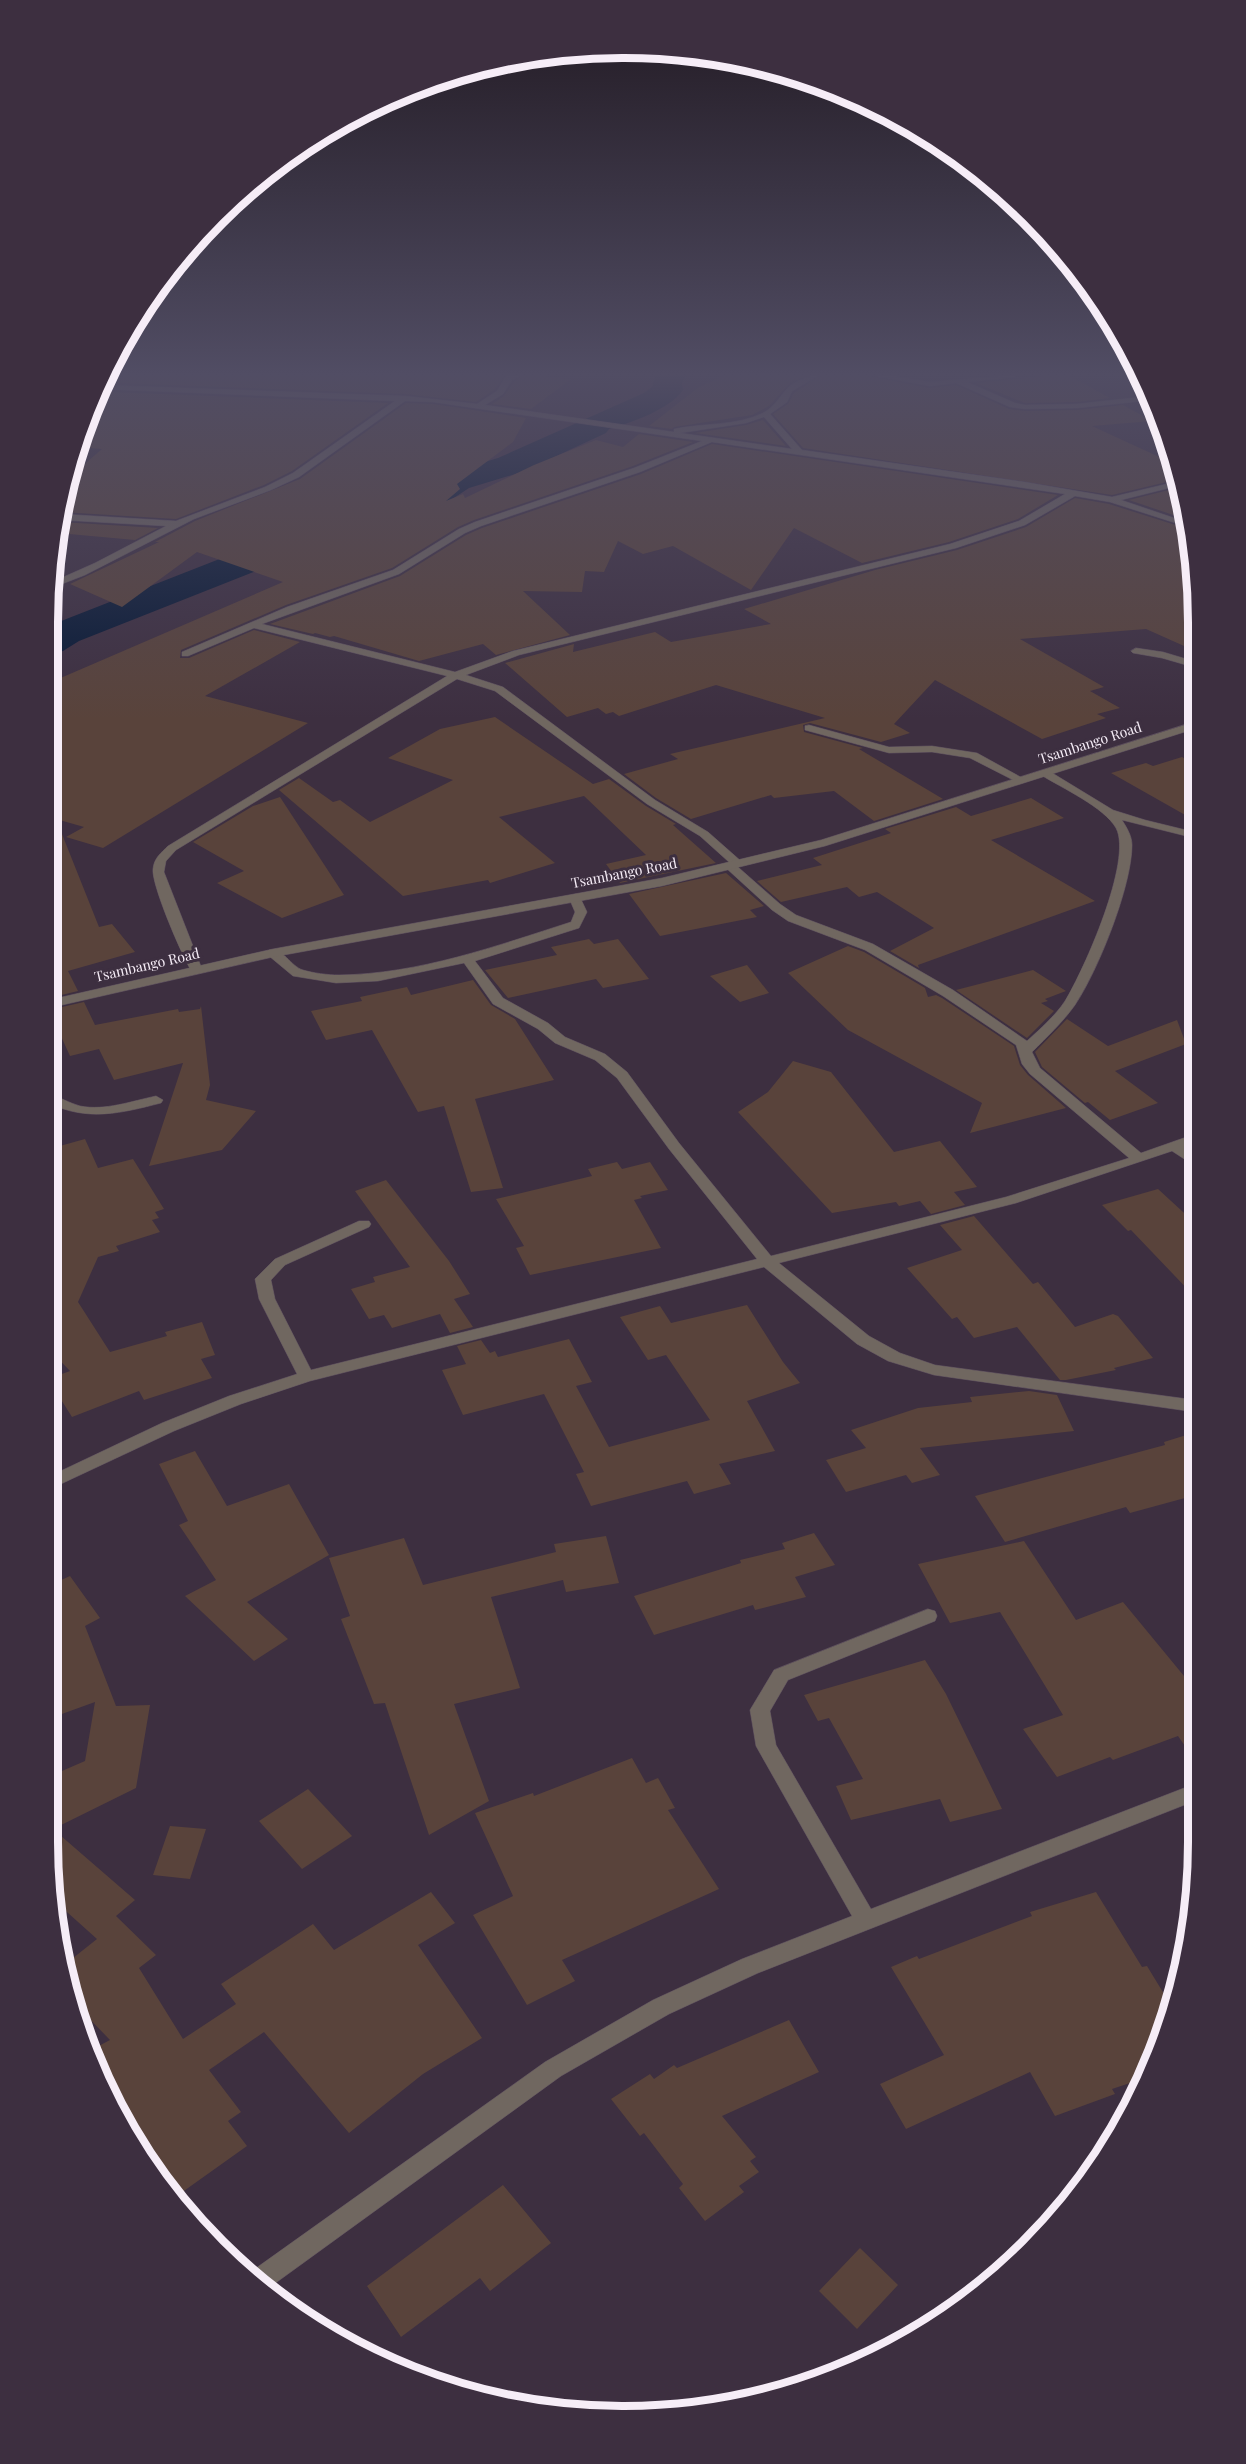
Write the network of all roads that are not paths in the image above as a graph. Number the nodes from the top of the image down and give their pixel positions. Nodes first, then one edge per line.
1 (260, 490) edge
2 (578, 490) edge
3 (1056, 490) edge
4 (1152, 490) edge
5 (1073, 493) junction
6 (1112, 500) junction
7 (68, 517) edge
8 (1179, 522) edge
9 (177, 524) junction
10 (60, 582) edge
11 (254, 625) junction
12 (1136, 651) dead end
13 (185, 654) dead end
14 (1188, 662) edge
15 (455, 676) junction
16 (1188, 727) edge
17 (809, 728) dead end
18 (1045, 773) junction
19 (1021, 780) junction
20 (1109, 812) junction
21 (1188, 834) edge
22 (734, 865) junction
23 (575, 898) junction
24 (273, 953) junction
25 (468, 959) junction
26 (196, 969) junction
27 (58, 1002) edge
28 (1026, 1050) junction
29 (156, 1100) dead end
30 (58, 1103) edge
31 (1188, 1141) edge
32 (1174, 1146) junction
33 (1188, 1157) edge
34 (1139, 1159) junction
35 (364, 1224) dead end
36 (767, 1261) junction
37 (306, 1377) junction
38 (1188, 1405) edge
39 (58, 1479) edge
40 (928, 1616) dead end
41 (1188, 1795) edge
42 (866, 1921) junction
43 (264, 2277) edge

1 - 9 street
2 - 11 street
3 - 5 street
4 - 6 street
5 - 6 street
5 - 15 street
6 - 8 street
7 - 9 street
9 - 10 street
11 - 13 street
11 - 15 street
12 - 14 street
15 - 22 street
15 - 26 street
16 - 18 street, Tsambango Road
17 - 19 street
18 - 19 street, Tsambango Road
18 - 20 street
19 - 22 street, Tsambango Road
20 - 21 street
20 - 28 street
22 - 23 street, Tsambango Road
22 - 28 street
23 - 24 street, Tsambango Road
23 - 25 street
24 - 25 street
24 - 26 street, Tsambango Road
25 - 36 street
26 - 27 street, Tsambango Road
28 - 34 street
29 - 30 street
31 - 32 street
32 - 33 street
32 - 34 street
34 - 36 street
35 - 37 street
36 - 37 street
36 - 38 street
37 - 39 street
40 - 42 street
41 - 42 street
42 - 43 street

